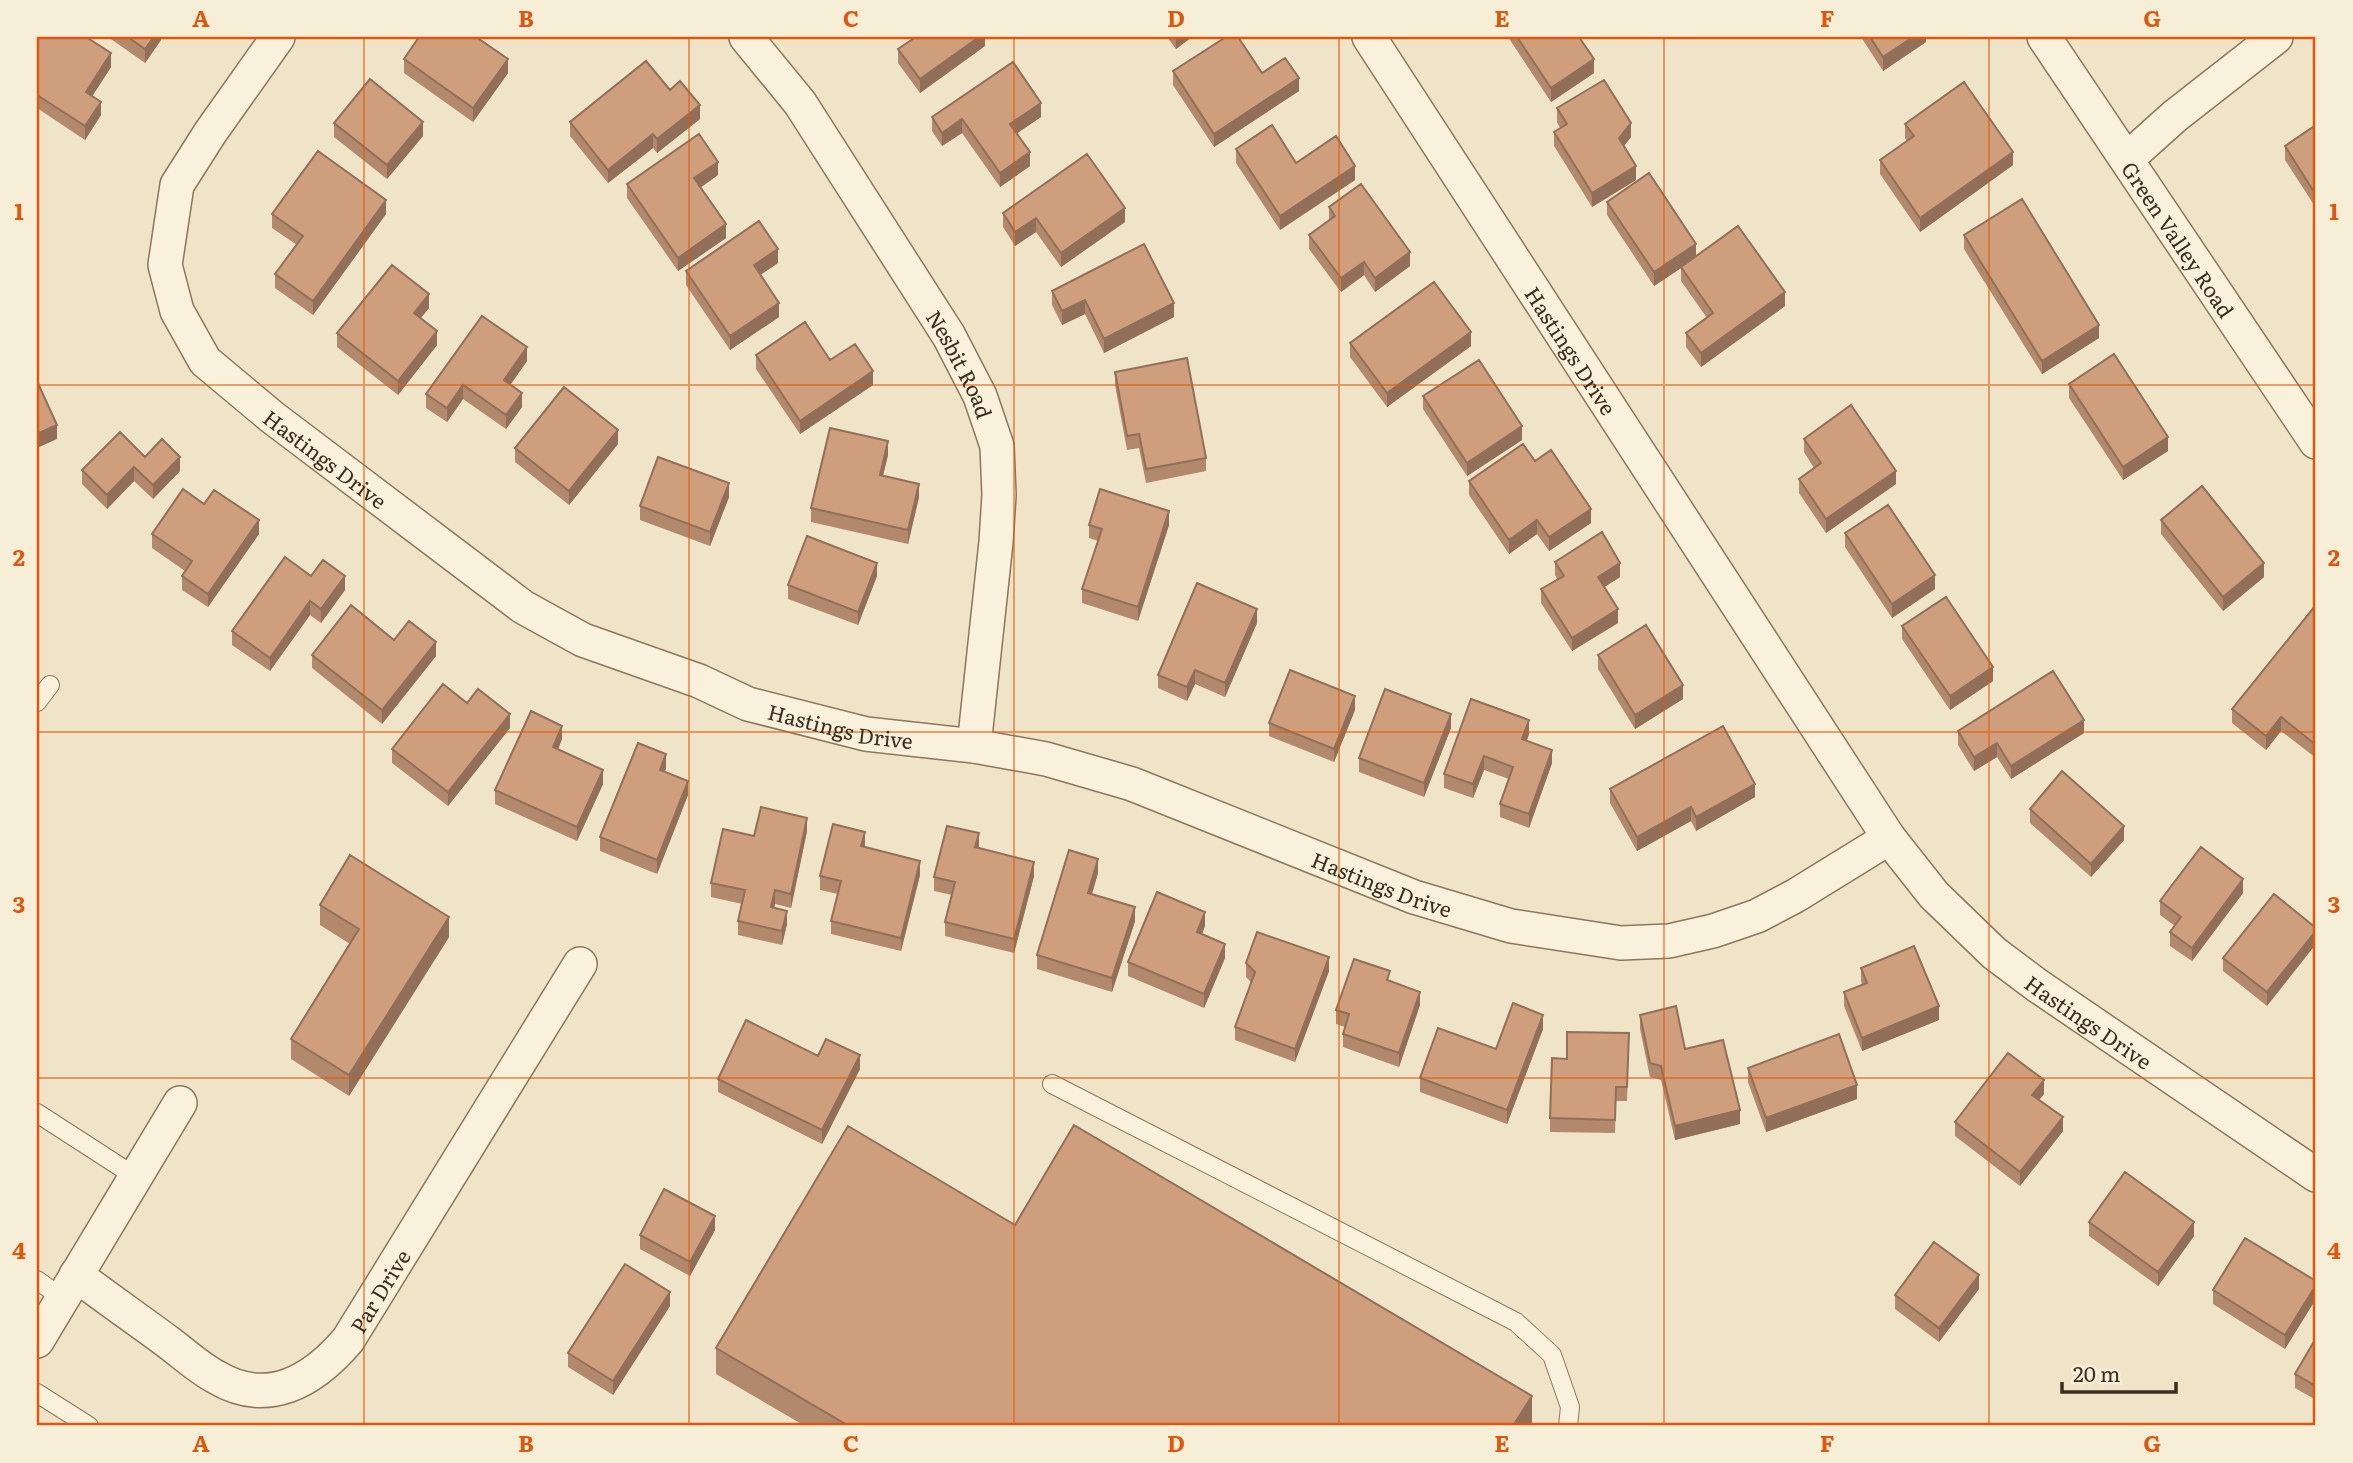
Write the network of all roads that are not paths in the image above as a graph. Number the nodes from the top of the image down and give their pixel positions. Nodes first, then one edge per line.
1 (278, 37) edge
2 (746, 37) edge
3 (1369, 37) edge
4 (2044, 37) edge
5 (2276, 37) edge
6 (2127, 159) junction
7 (2316, 442) edge
8 (50, 685) dead end
9 (37, 702) edge
10 (974, 746) junction
11 (1889, 838) junction
12 (580, 964) dead end
13 (1052, 1084) dead end
14 (180, 1103) dead end
15 (37, 1113) edge
16 (2316, 1175) edge
17 (136, 1177) junction
18 (58, 1285) edge
19 (37, 1341) edge
20 (37, 1393) edge
21 (89, 1426) edge
22 (1568, 1426) edge

1 - 10 street, Hastings Drive
2 - 10 street, Nesbit Road
3 - 11 street, Hastings Drive
4 - 6 street, Green Valley Road
5 - 6 street
6 - 7 street, Green Valley Road
8 - 9 lane
10 - 11 street, Hastings Drive
11 - 16 street, Hastings Drive
12 - 18 street, Par Drive
13 - 22 lane
14 - 17 street
15 - 17 lane
17 - 18 street
18 - 19 street
20 - 21 lane

